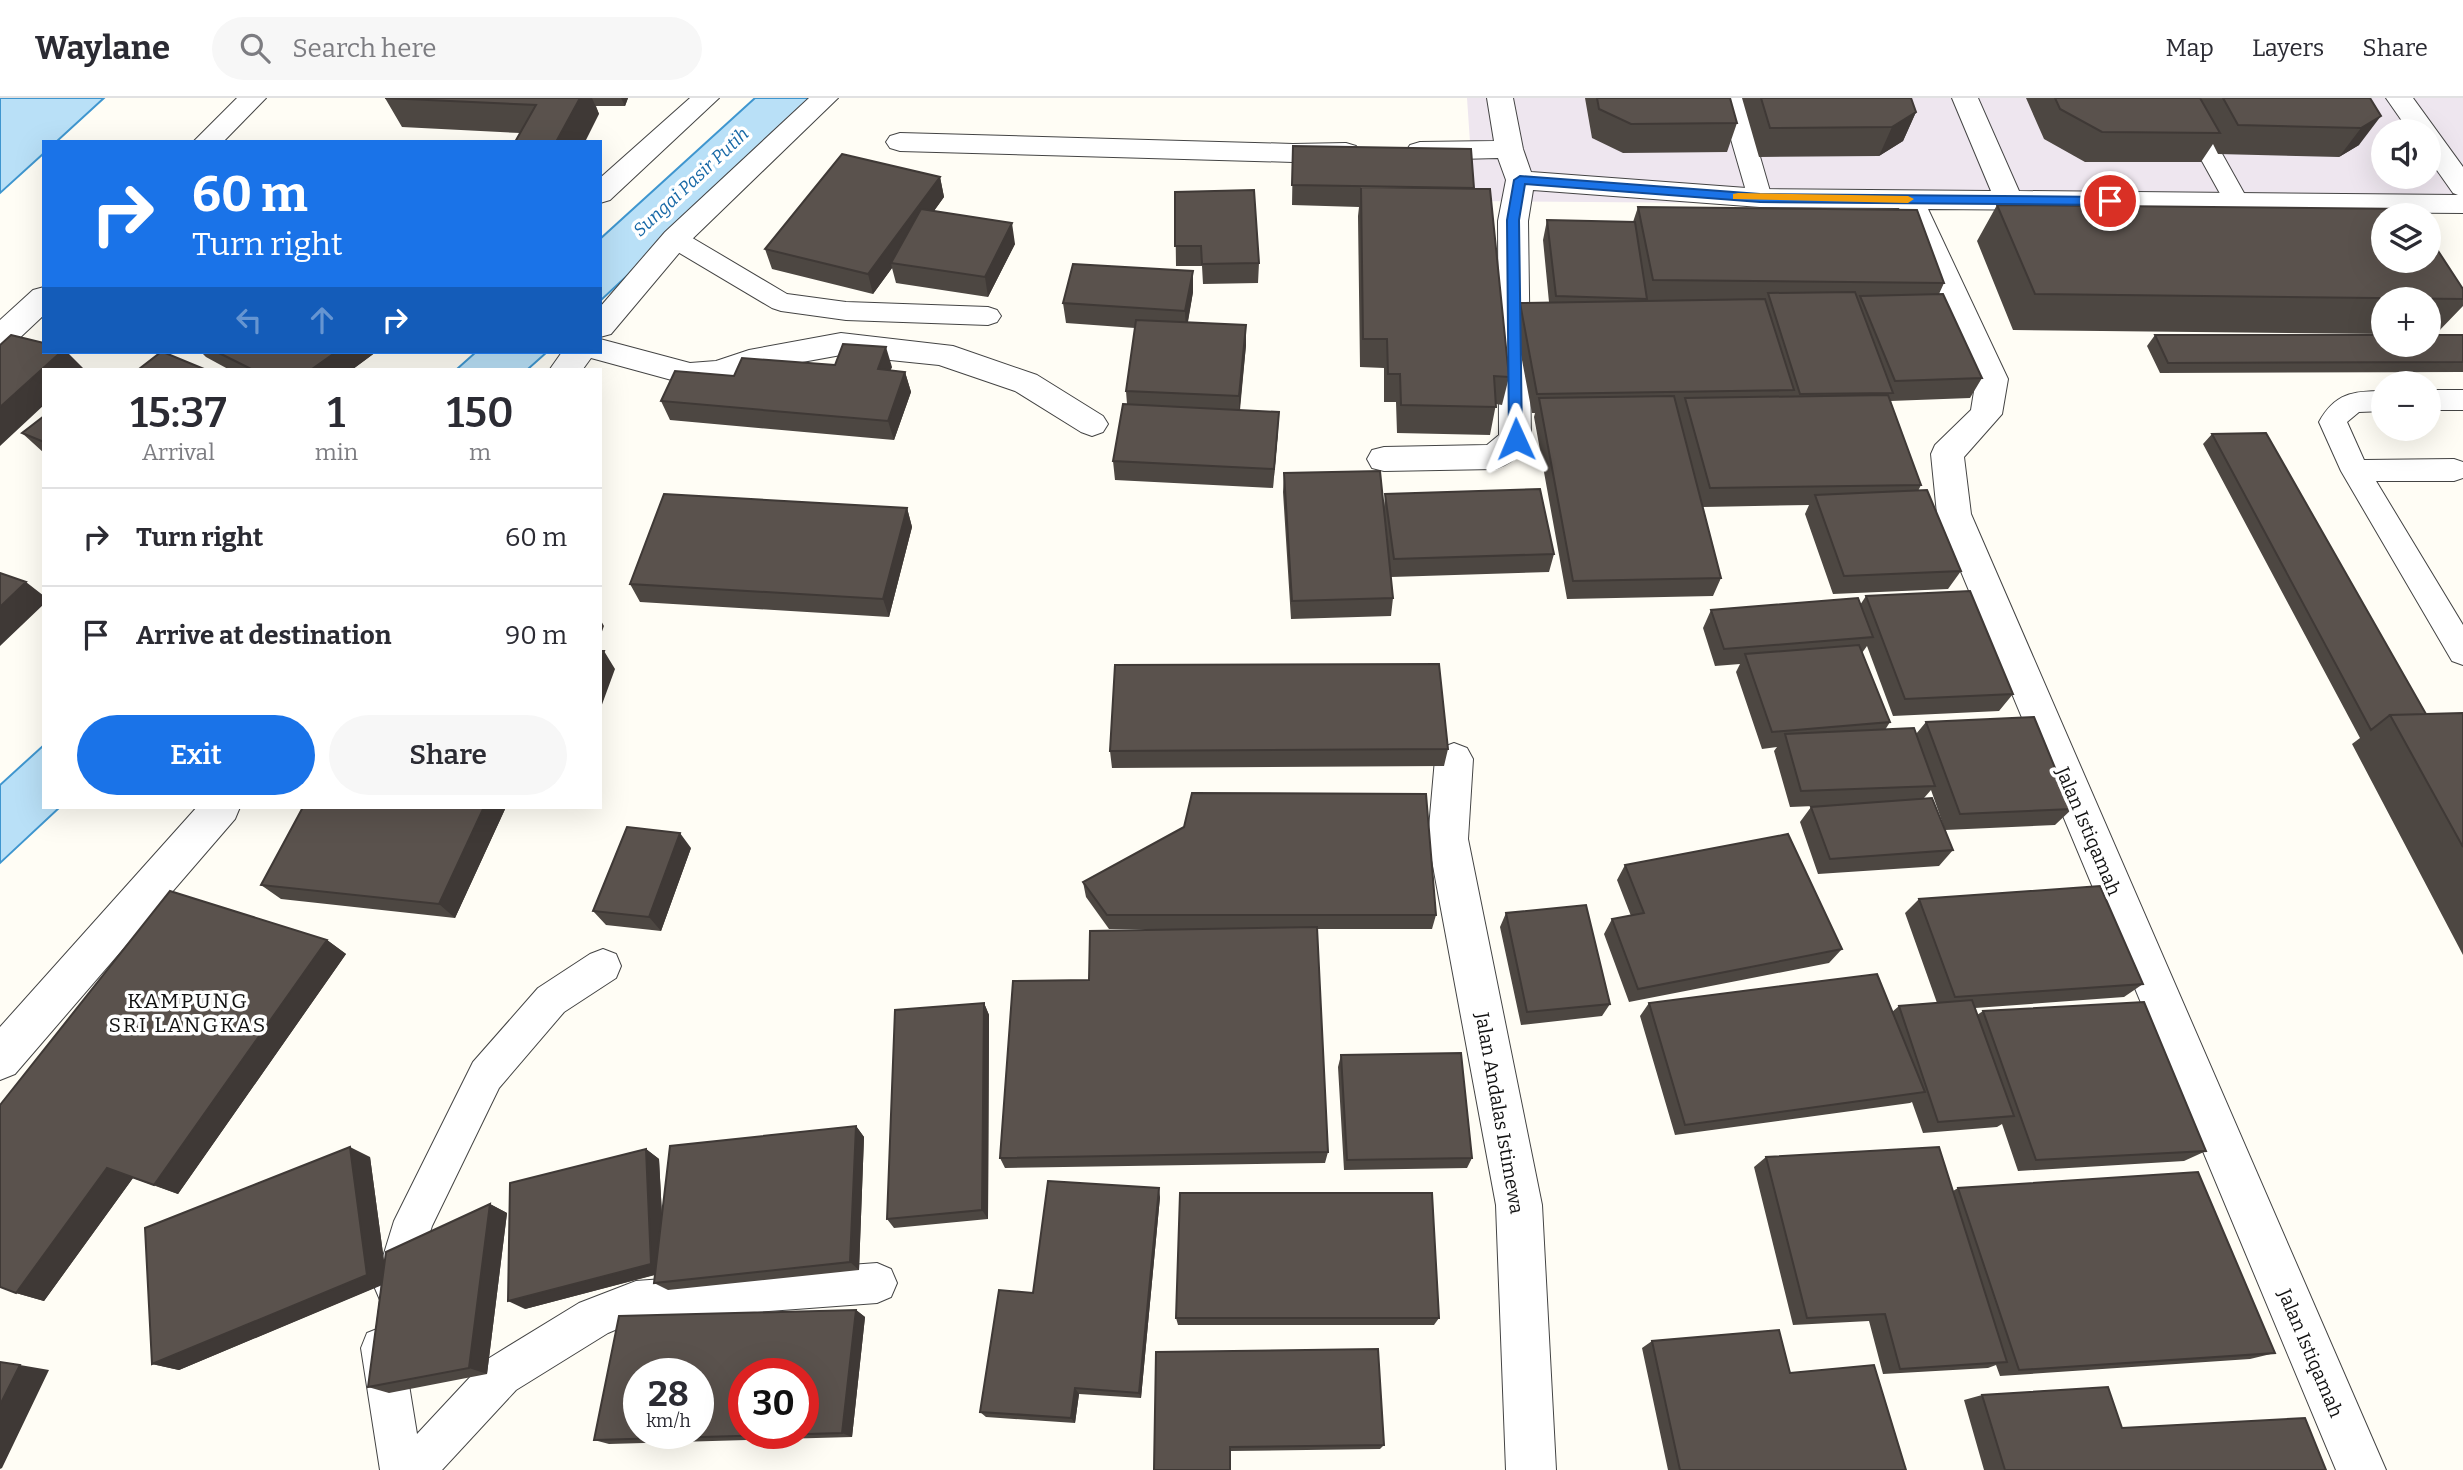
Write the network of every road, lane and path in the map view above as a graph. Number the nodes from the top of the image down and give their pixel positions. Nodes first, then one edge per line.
1 (253, 98) edge
2 (706, 98) edge
3 (825, 98) edge
4 (1500, 98) edge
5 (1731, 98) edge
6 (1965, 98) edge
7 (2179, 98) edge
8 (2399, 98) edge
9 (2414, 119) edge
10 (209, 140) edge
11 (900, 142) dead end
12 (1509, 149) junction
13 (2441, 156) edge
14 (1520, 180) junction
15 (2463, 187) edge
16 (602, 192) edge
17 (1760, 198) junction
18 (1909, 200) junction
19 (2009, 200) junction
20 (2237, 202) junction
21 (2463, 204) edge
22 (675, 239) junction
23 (42, 299) edge
24 (988, 316) dead end
25 (602, 325) edge
26 (0, 338) edge
27 (602, 351) edge
28 (577, 354) edge
29 (567, 368) edge
30 (2441, 400) edge
31 (2463, 400) edge
32 (2371, 402) edge
33 (1092, 424) dead end
34 (1384, 459) dead end
35 (2460, 467) edge
36 (2355, 471) junction
37 (2463, 652) edge
38 (1454, 759) dead end
39 (219, 809) edge
40 (603, 967) dead end
41 (0, 1059) edge
42 (877, 1283) dead end
43 (402, 1470) edge
44 (413, 1470) edge
45 (1531, 1470) edge
46 (2361, 1470) edge

1 - 10 street
2 - 16 street
3 - 22 street
4 - 12 street
5 - 17 lane
6 - 19 street
7 - 20 lane
8 - 9 street
11 - 12 street
12 - 14 street
13 - 15 street
14 - 17 street
14 - 34 street
17 - 18 street
18 - 19 street
18 - 46 street, Jalan Istiqamah
19 - 20 street
20 - 21 street
22 - 24 lane
22 - 25 street
23 - 26 street
27 - 33 street
28 - 29 street
30 - 31 lane
32 - 36 lane
35 - 36 lane
36 - 37 lane
38 - 45 street, Jalan Andalas Istimewa
39 - 41 street
40 - 43 lane
42 - 44 lane

